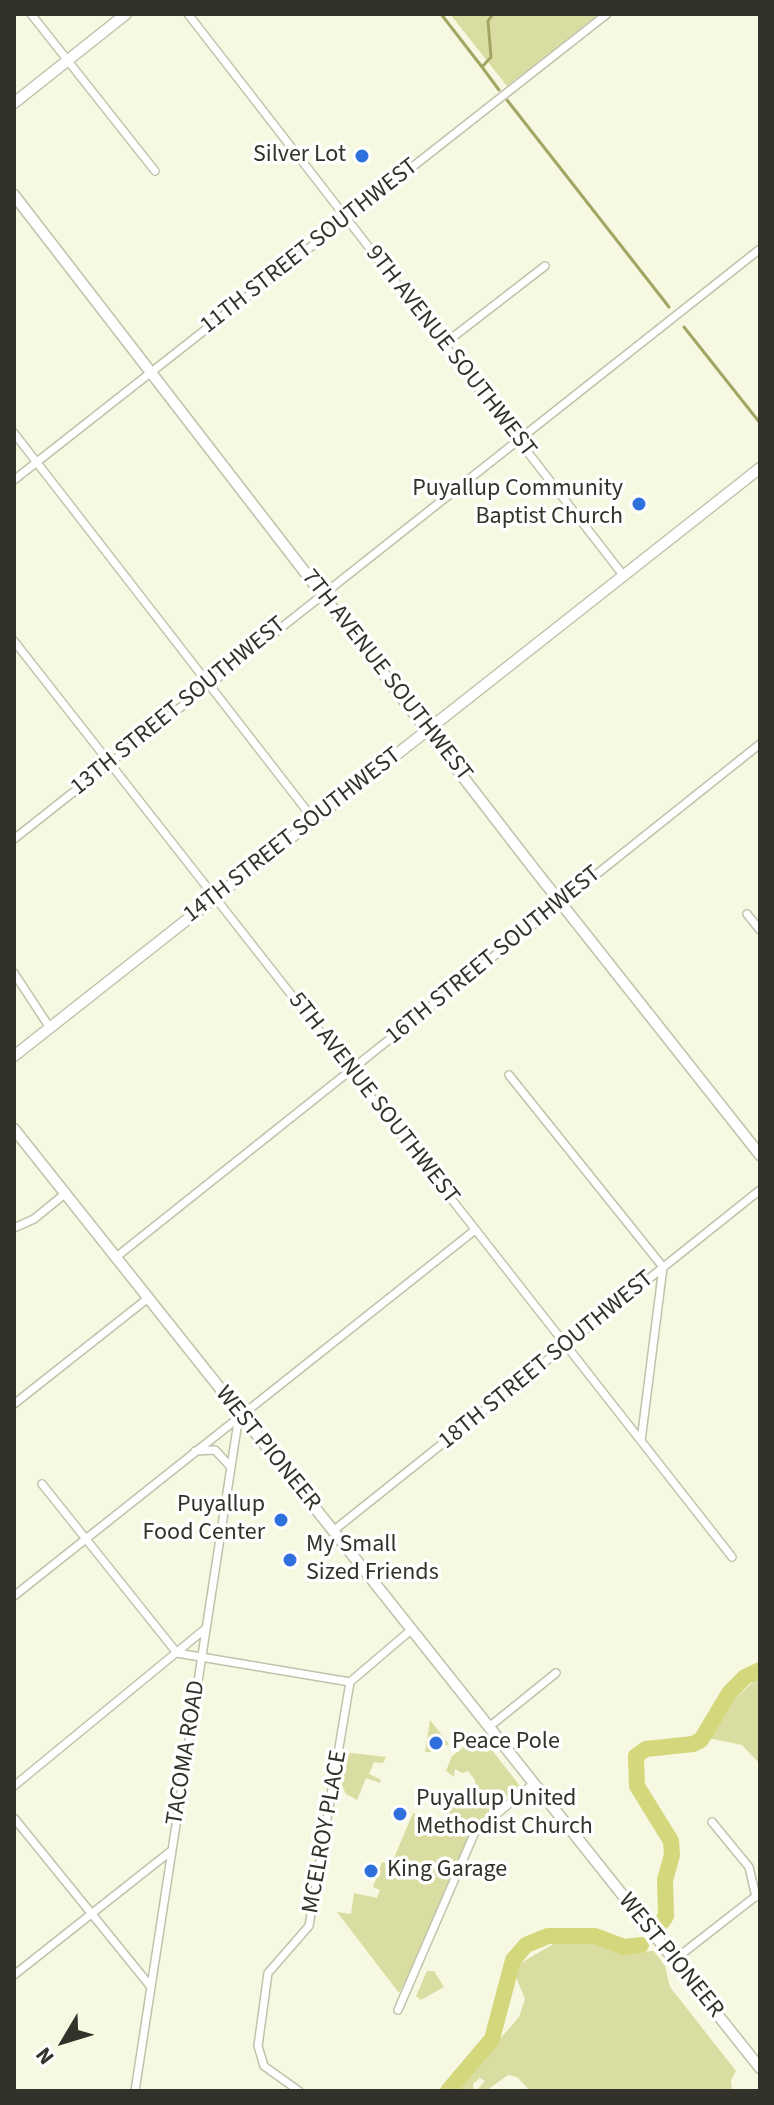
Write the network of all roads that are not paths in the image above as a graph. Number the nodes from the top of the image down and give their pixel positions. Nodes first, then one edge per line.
1 (31, 14) edge
2 (126, 14) edge
3 (188, 14) edge
4 (607, 14) edge
5 (67, 61) junction
6 (14, 103) edge
7 (155, 171) dead end
8 (14, 195) edge
9 (346, 218) junction
10 (760, 249) edge
11 (545, 266) dead end
12 (444, 344) junction
13 (151, 373) junction
14 (14, 433) edge
15 (517, 439) junction
16 (37, 462) junction
17 (760, 468) edge
18 (14, 480) edge
19 (623, 575) junction
20 (322, 593) junction
21 (14, 641) edge
22 (24, 653) junction
23 (14, 661) edge
24 (208, 685) junction
25 (427, 730) junction
26 (760, 744) edge
27 (109, 763) junction
28 (314, 820) junction
29 (14, 839) edge
30 (215, 898) junction
31 (561, 902) junction
32 (747, 914) dead end
33 (760, 930) edge
34 (14, 973) edge
35 (50, 1028) junction
36 (14, 1056) edge
37 (351, 1071) junction
38 (509, 1075) dead end
39 (14, 1129) edge
40 (760, 1155) edge
41 (760, 1190) edge
42 (66, 1193) junction
43 (14, 1228) edge
44 (475, 1230) junction
45 (115, 1258) junction
46 (663, 1267) junction
47 (147, 1299) junction
48 (566, 1346) junction
49 (14, 1404) edge
50 (239, 1415) junction
51 (641, 1441) junction
52 (193, 1452) junction
53 (230, 1466) junction
54 (42, 1484) dead end
55 (333, 1531) junction
56 (86, 1538) junction
57 (732, 1557) dead end
58 (14, 1596) edge
59 (205, 1629) junction
60 (411, 1630) junction
61 (177, 1653) junction
62 (201, 1658) junction
63 (556, 1673) dead end
64 (350, 1682) junction
65 (489, 1727) junction
66 (533, 1784) junction
67 (14, 1786) edge
68 (14, 1818) edge
69 (712, 1822) dead end
70 (171, 1851) junction
71 (758, 1895) edge
72 (91, 1914) junction
73 (674, 1960) junction
74 (14, 1975) edge
75 (151, 1987) junction
76 (398, 2010) dead end
77 (760, 2068) edge
78 (135, 2091) edge
79 (299, 2091) edge

1 - 5 street
2 - 5 street
3 - 9 street, 9TH AVENUE SOUTHWEST
4 - 9 street, 11TH STREET SOUTHWEST
5 - 6 street
5 - 7 street
8 - 13 street, 7TH AVENUE SOUTHWEST
9 - 12 street, 9TH AVENUE SOUTHWEST
9 - 13 street, 11TH STREET SOUTHWEST
10 - 15 street, 13TH STREET SOUTHWEST
11 - 12 street
12 - 15 street, 9TH AVENUE SOUTHWEST
13 - 16 street, 11TH STREET SOUTHWEST
13 - 20 street, 7TH AVENUE SOUTHWEST
14 - 16 street
15 - 19 street, 9TH AVENUE SOUTHWEST
15 - 20 street, 13TH STREET SOUTHWEST
16 - 18 street, 11TH STREET SOUTHWEST
16 - 24 street
17 - 19 street, 14TH STREET SOUTHWEST
19 - 25 street, 14TH STREET SOUTHWEST
20 - 24 street, 13TH STREET SOUTHWEST
20 - 25 street, 7TH AVENUE SOUTHWEST
21 - 22 street, 5TH AVENUE SOUTHWEST
22 - 23 street
22 - 27 street, 5TH AVENUE SOUTHWEST
24 - 27 street, 13TH STREET SOUTHWEST
24 - 28 street
25 - 28 street, 14TH STREET SOUTHWEST
25 - 31 street, 7TH AVENUE SOUTHWEST
26 - 31 street, 16TH STREET SOUTHWEST
27 - 29 street, 13TH STREET SOUTHWEST
27 - 30 street, 5TH AVENUE SOUTHWEST
28 - 30 street, 14TH STREET SOUTHWEST
30 - 35 street, 14TH STREET SOUTHWEST
30 - 37 street, 5TH AVENUE SOUTHWEST
31 - 37 street, 16TH STREET SOUTHWEST
31 - 40 street, 7TH AVENUE SOUTHWEST
32 - 33 street
34 - 35 street
35 - 36 street, 14TH STREET SOUTHWEST
37 - 44 street, 5TH AVENUE SOUTHWEST
37 - 45 street, 16TH STREET SOUTHWEST
38 - 46 street
39 - 42 street, WEST PIONEER
41 - 46 street, 18TH STREET SOUTHWEST
42 - 43 street
42 - 45 street, WEST PIONEER
44 - 48 street, 5TH AVENUE SOUTHWEST
44 - 50 street
45 - 47 street, WEST PIONEER
46 - 48 street, 18TH STREET SOUTHWEST
46 - 51 street
47 - 49 street
47 - 50 street, WEST PIONEER
48 - 51 street, 5TH AVENUE SOUTHWEST
48 - 55 street, 18TH STREET SOUTHWEST
50 - 52 street
50 - 53 street, TACOMA ROAD
50 - 55 street, WEST PIONEER
51 - 57 street, 5TH AVENUE SOUTHWEST
52 - 53 street
52 - 56 street
53 - 59 street, TACOMA ROAD
54 - 56 street
55 - 60 street, WEST PIONEER
56 - 58 street
56 - 61 street
59 - 61 street
59 - 62 street, TACOMA ROAD
60 - 64 street
60 - 65 street, WEST PIONEER
61 - 62 street
61 - 67 street
62 - 64 street
62 - 70 street, TACOMA ROAD
63 - 65 street
64 - 79 street, MCELROY PLACE
65 - 66 street, WEST PIONEER
66 - 73 street, WEST PIONEER
66 - 76 street
68 - 72 street
69 - 71 street
70 - 72 street
70 - 75 street, TACOMA ROAD
71 - 73 street
72 - 74 street
72 - 75 street
73 - 77 street, WEST PIONEER
75 - 78 street, TACOMA ROAD

